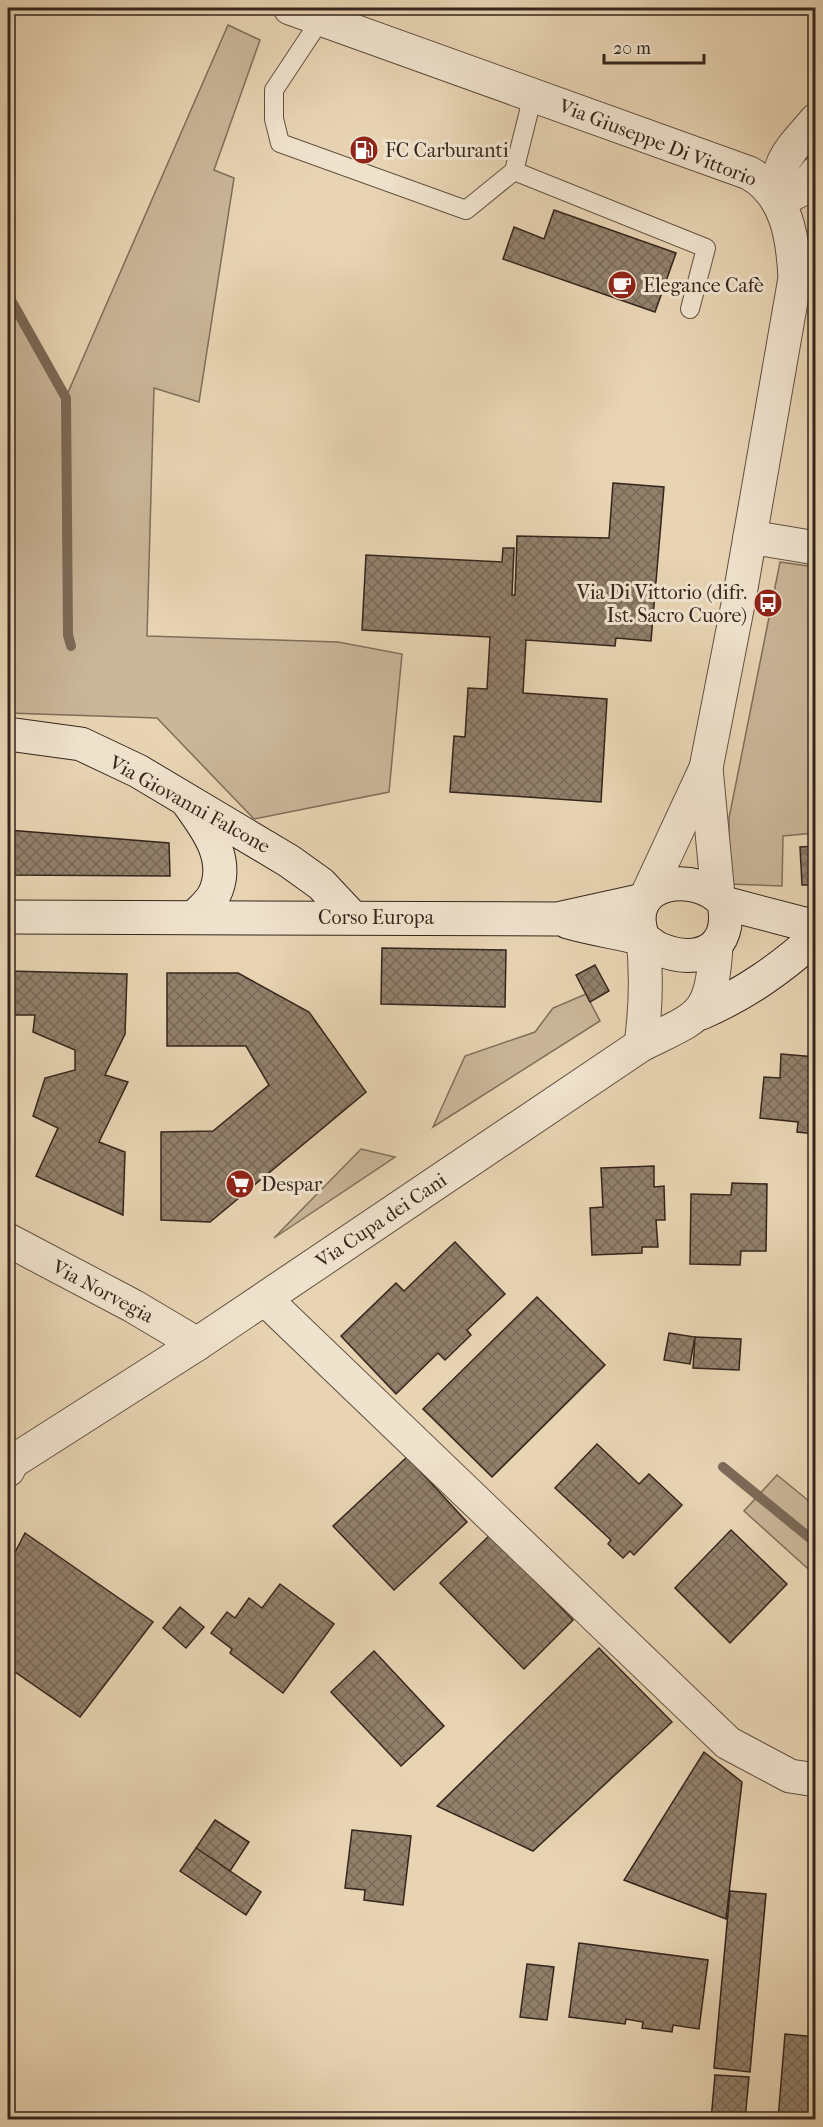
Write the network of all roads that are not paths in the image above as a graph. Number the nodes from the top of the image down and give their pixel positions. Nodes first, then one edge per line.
1 (290, 8) edge
2 (321, 19) junction
3 (533, 95) junction
4 (816, 120) edge
5 (514, 171) junction
6 (816, 173) edge
7 (779, 201) junction
8 (690, 309) dead end
9 (750, 537) junction
10 (816, 548) edge
11 (8, 734) edge
12 (706, 768) junction
13 (185, 799) junction
14 (645, 896) junction
15 (721, 899) junction
16 (8, 917) edge
17 (195, 917) junction
18 (352, 917) junction
19 (557, 919) junction
20 (812, 928) edge
21 (643, 938) junction
22 (718, 945) junction
23 (701, 1013) junction
24 (641, 1045) junction
25 (8, 1240) edge
26 (265, 1299) junction
27 (197, 1344) junction
28 (9, 1464) edge
29 (816, 1780) edge

1 - 2 street, Via Giuseppe Di Vittorio
2 - 3 street, Via Giuseppe Di Vittorio
2 - 5 lane
3 - 5 lane
3 - 7 street, Via Giuseppe Di Vittorio
4 - 7 street
5 - 8 lane
6 - 7 street
7 - 9 street, Via Giuseppe Di Vittorio
9 - 10 street
9 - 12 street, Via Giuseppe Di Vittorio
11 - 13 street, Via Giovanni Falcone
12 - 14 street, Via Giuseppe Di Vittorio
12 - 15 street, Via Giuseppe Di Vittorio
13 - 17 street
13 - 18 street, Via Giovanni Falcone
14 - 15 street
14 - 19 street
14 - 21 street
15 - 20 street
15 - 22 street
16 - 17 street, Corso Europa
17 - 18 street, Corso Europa
18 - 19 street, Corso Europa
19 - 21 street
20 - 22 street
20 - 23 street, Via Cupa dei Cani
21 - 22 street
21 - 24 street
22 - 23 street
23 - 24 street, Via Cupa dei Cani
24 - 26 street, Via Cupa dei Cani
25 - 27 street, Via Norvegia
26 - 27 street, Via Cupa dei Cani
26 - 29 street
27 - 28 street, Via Cupa dei Cani

